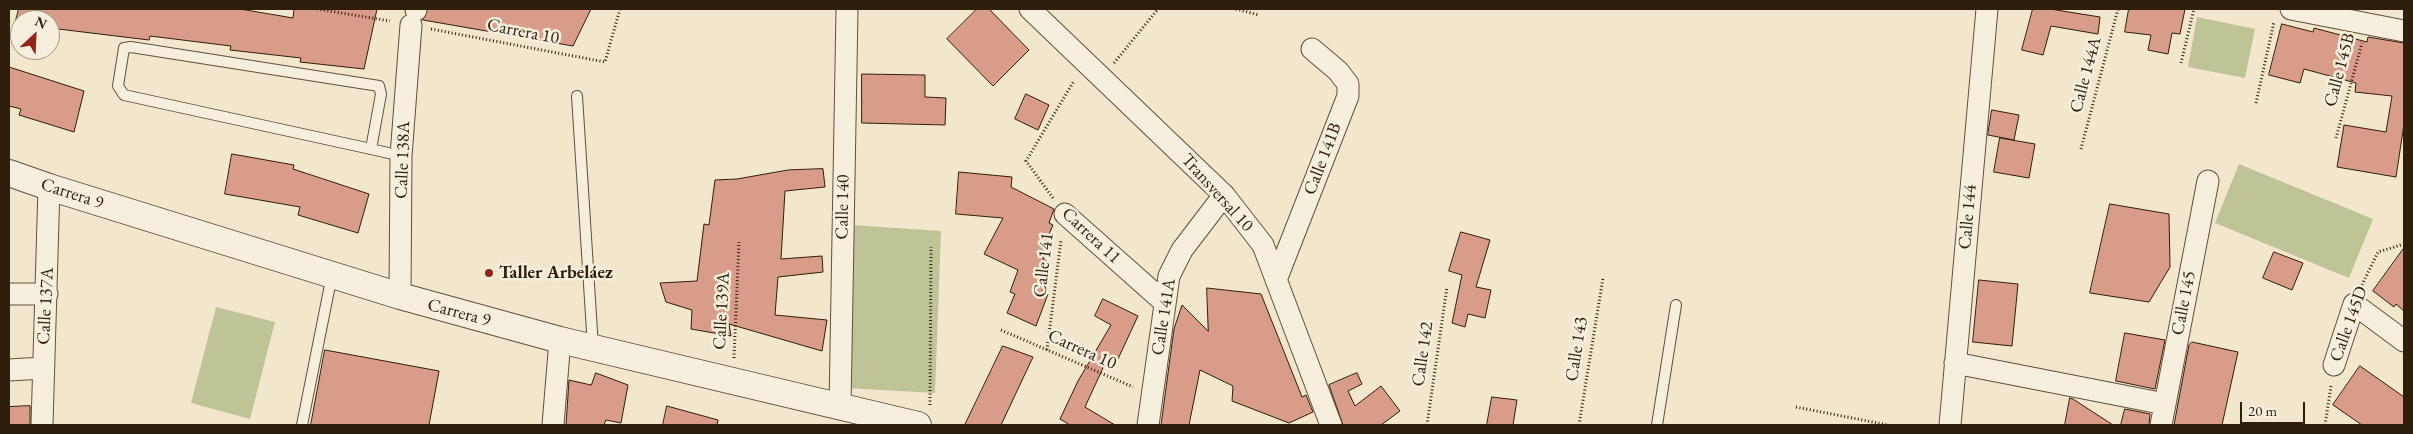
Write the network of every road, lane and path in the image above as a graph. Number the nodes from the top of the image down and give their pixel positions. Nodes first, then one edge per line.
1 (317, 9) edge
2 (620, 9) edge
3 (847, 9) edge
4 (1030, 9) edge
5 (1158, 9) edge
6 (1236, 9) edge
7 (1988, 9) edge
8 (2118, 9) edge
9 (2194, 9) edge
10 (2283, 14) edge
11 (414, 15) edge
12 (1259, 15) dead end
13 (2367, 24) junction
14 (2404, 31) edge
15 (1312, 50) dead end
16 (1086, 61) junction
17 (2181, 62) dead end
18 (1103, 77) junction
19 (577, 96) dead end
20 (2256, 103) dead end
21 (2336, 138) dead end
22 (371, 149) junction
23 (2081, 149) dead end
24 (401, 156) junction
25 (9, 173) edge
26 (2208, 181) dead end
27 (49, 188) junction
28 (1224, 195) junction
29 (1065, 214) junction
30 (739, 242) dead end
31 (2404, 244) edge
32 (931, 247) dead end
33 (332, 275) junction
34 (1603, 278) dead end
35 (1276, 280) junction
36 (1447, 287) dead end
37 (9, 294) edge
38 (47, 294) junction
39 (400, 296) junction
40 (1164, 302) junction
41 (2354, 304) junction
42 (1676, 305) dead end
43 (1001, 330) dead end
44 (560, 340) junction
45 (2404, 340) edge
46 (593, 348) junction
47 (1048, 350) junction
48 (1955, 363) junction
49 (2334, 365) joint
50 (43, 368) junction
51 (9, 370) edge
52 (733, 381) junction
53 (1152, 396) junction
54 (2165, 404) junction
55 (840, 406) junction
56 (1796, 407) dead end
57 (924, 420) edge
58 (42, 425) edge
59 (302, 425) edge
60 (553, 425) edge
61 (1148, 425) edge
62 (1331, 425) edge
63 (1427, 425) edge
64 (1579, 425) edge
65 (1657, 425) edge
66 (1888, 425) edge
67 (1950, 425) edge
68 (2161, 425) edge
69 (2325, 425) edge

1 - 11 path, Carrera 10
2 - 11 path, Carrera 10
3 - 55 street, Calle 140
4 - 16 street, Transversal 10
5 - 18 path
6 - 12 path
7 - 48 street, Calle 144
8 - 23 path, Calle 144A
9 - 17 path
10 - 13 street
10 - 20 path
11 - 24 street, Calle 138A
13 - 14 street
13 - 21 path, Calle 145B
15 - 35 street, Calle 141B
16 - 18 street, Transversal 10
16 - 29 path, Carrera 11
18 - 28 street, Transversal 10
19 - 46 lane
22 - 22 lane
22 - 24 lane
24 - 39 street, Calle 138A
25 - 27 street, Carrera 9
26 - 54 street, Calle 145
27 - 33 street, Carrera 9
27 - 38 street, Calle 137A
28 - 35 street, Transversal 10
28 - 40 street, Calle 141A
29 - 40 street, Carrera 11
29 - 47 path, Calle 141
30 - 52 path, Calle 139A
31 - 41 path, Calle 145D
32 - 57 path
33 - 39 street, Carrera 9
33 - 59 lane
34 - 64 path, Calle 143
35 - 62 street, Transversal 10
36 - 63 path, Calle 142
37 - 38 street
38 - 50 street, Calle 137A
39 - 44 street, Carrera 9
40 - 53 street, Calle 141A
41 - 45 street
41 - 49 street, Calle 145D
42 - 65 lane
43 - 47 path, Carrera 10
44 - 46 street, Carrera 9
44 - 60 street
46 - 52 street, Carrera 9
47 - 53 path, Carrera 10
48 - 54 street
48 - 67 street, Calle 144
49 - 69 path, Calle 145D
50 - 51 street
50 - 58 street, Calle 137A
52 - 55 street, Carrera 9
53 - 61 street, Calle 141A
54 - 68 street, Calle 145
55 - 57 street, Carrera 9
56 - 66 path

